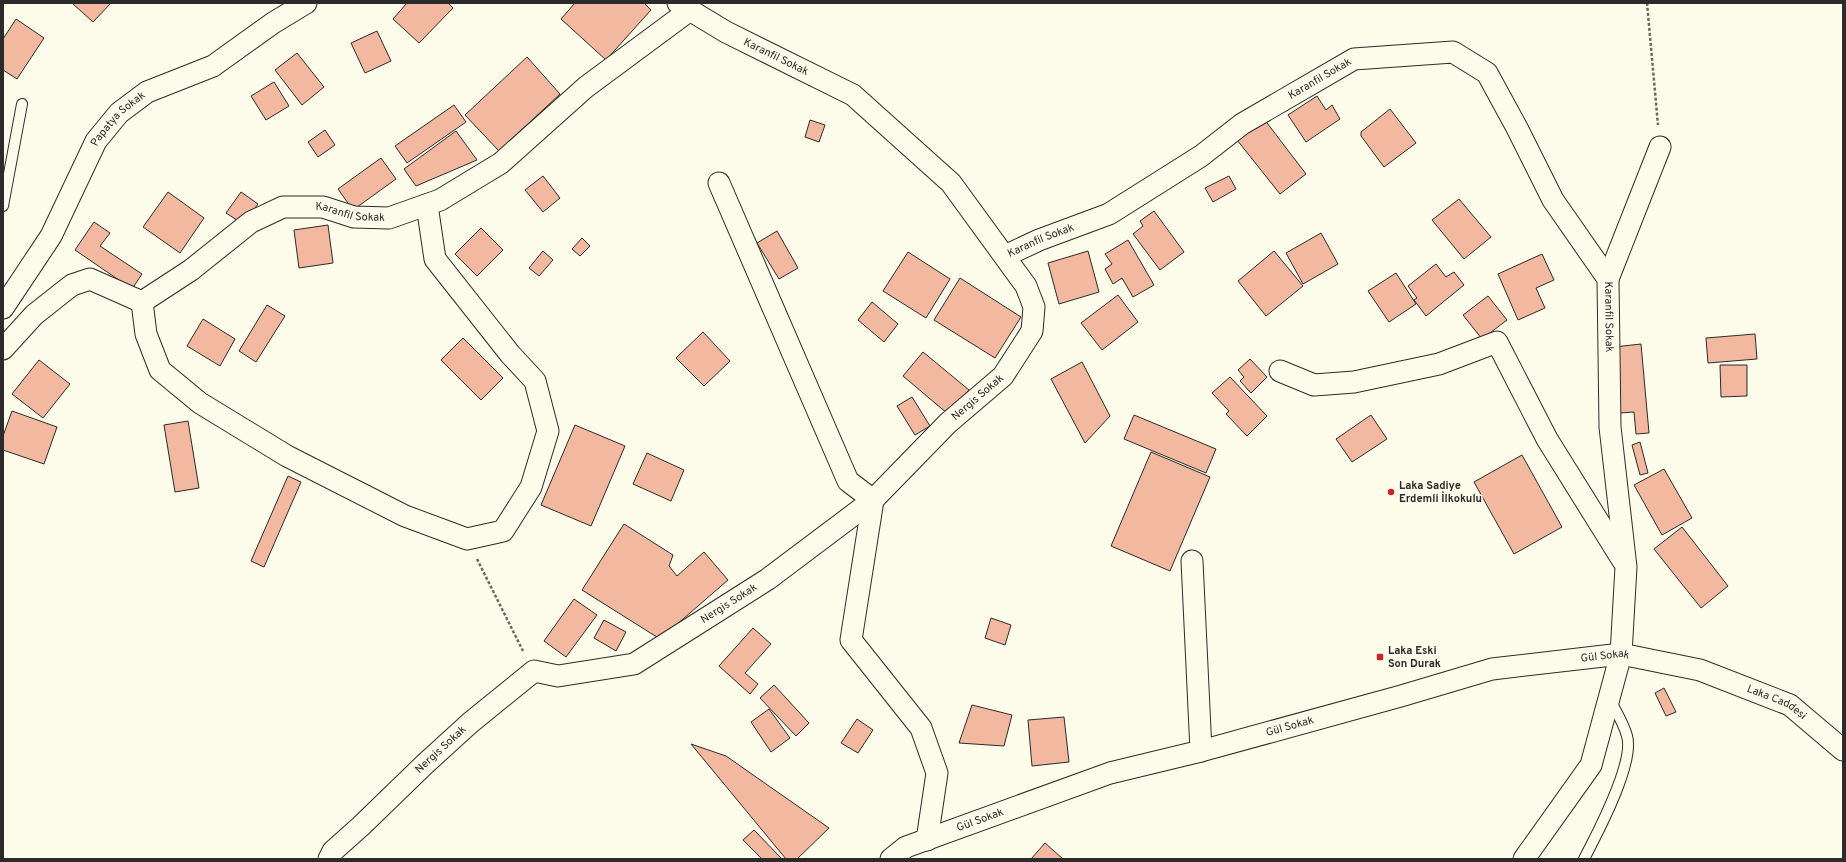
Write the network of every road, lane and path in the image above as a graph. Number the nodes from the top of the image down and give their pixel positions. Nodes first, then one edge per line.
1 (306, 3) edge
2 (1647, 3) edge
3 (684, 6) edge
4 (22, 104) dead end
5 (1660, 147) joint
6 (719, 183) dead end
7 (427, 205) junction
8 (3, 206) edge
9 (1005, 256) junction
10 (1608, 279) junction
11 (142, 302) junction
12 (3, 308) edge
13 (3, 348) edge
14 (1280, 371) dead end
15 (873, 500) junction
16 (466, 540) junction
17 (1192, 561) dead end
18 (1626, 567) junction
19 (1621, 654) junction
20 (1700, 670) joint
21 (534, 671) junction
22 (1609, 697) junction
23 (1843, 750) edge
24 (1201, 751) junction
25 (927, 840) junction
26 (329, 859) edge
27 (891, 859) edge
28 (1524, 859) edge
29 (1584, 859) edge

1 - 12 street, Papatya Sokak
2 - 5 path
3 - 7 street, Karanfil Sokak
3 - 9 street, Karanfil Sokak
4 - 8 lane
5 - 10 street
6 - 15 street
7 - 11 street, Karanfil Sokak
7 - 16 street
9 - 10 street, Karanfil Sokak
9 - 15 street, Nergis Sokak
10 - 18 street, Karanfil Sokak
11 - 13 street
11 - 16 street
14 - 18 street
15 - 21 street, Nergis Sokak
15 - 25 street
16 - 21 path
17 - 24 street
18 - 19 street, Karanfil Sokak
19 - 20 street, Gül Sokak
19 - 22 street, Karanfil Sokak
19 - 24 street, Gül Sokak
20 - 23 street, Laka Caddesi
21 - 26 street, Nergis Sokak
22 - 28 street, Karanfil Sokak
22 - 29 lane
24 - 25 street, Gül Sokak
25 - 27 street, Gül Sokak

